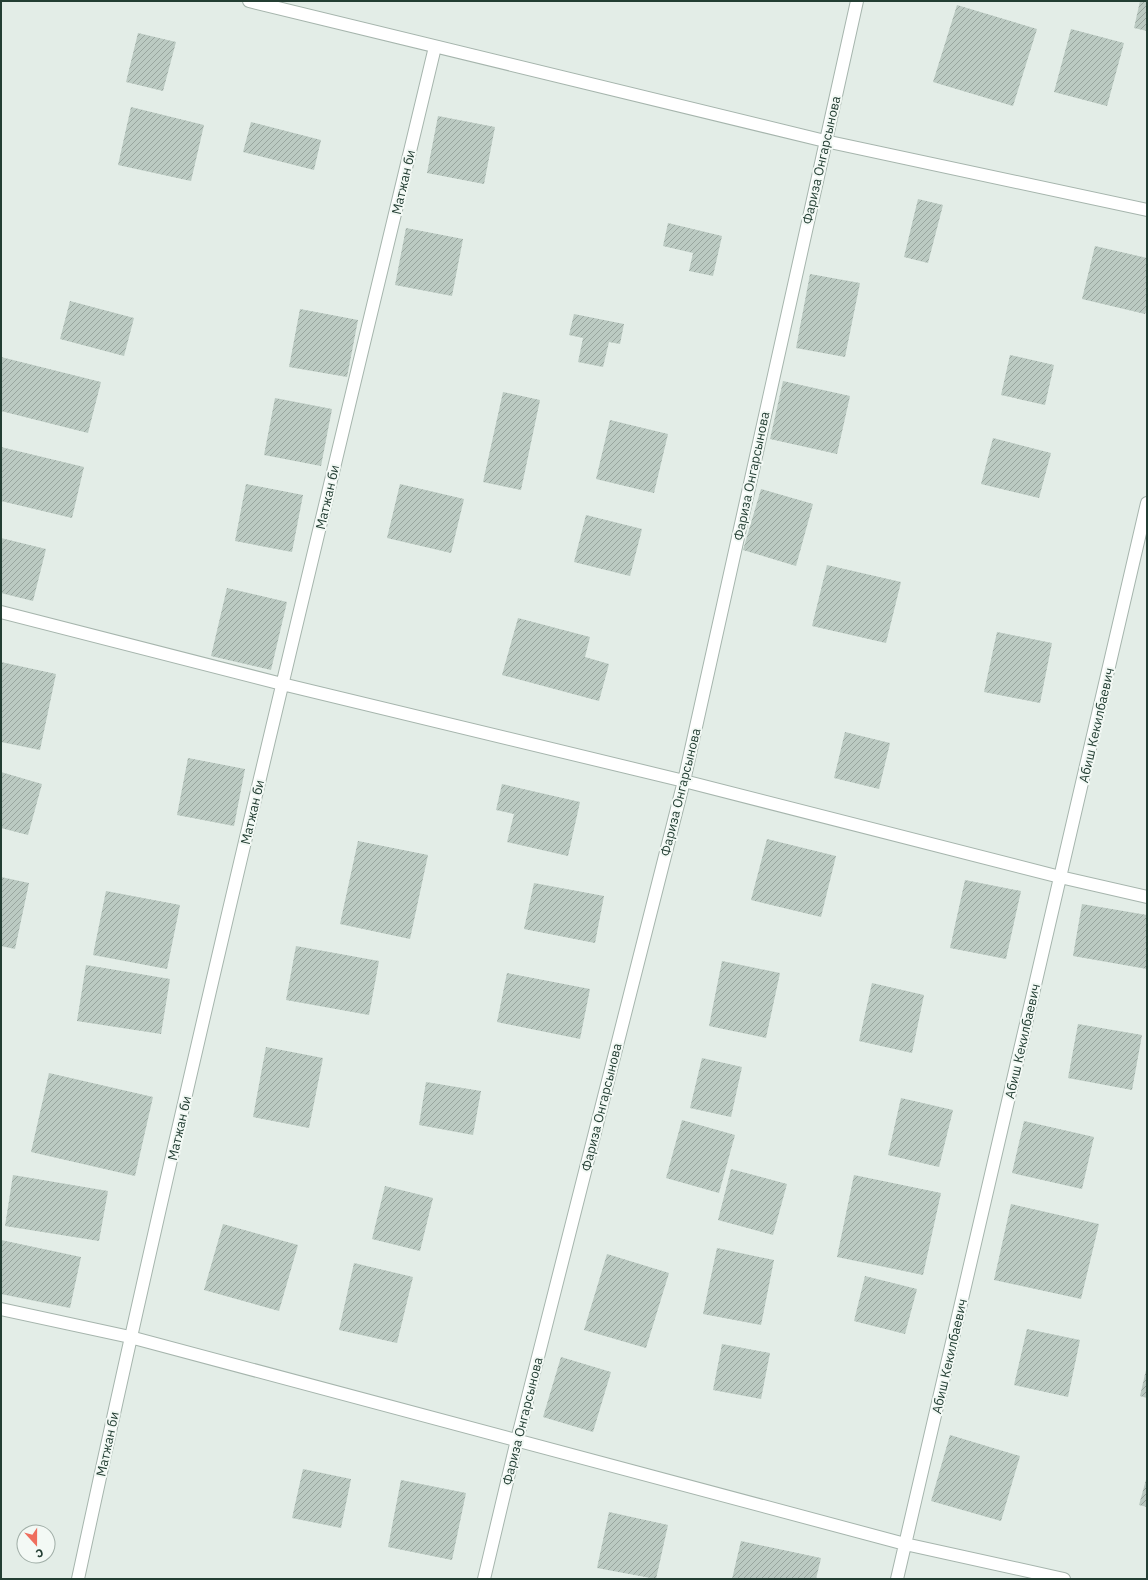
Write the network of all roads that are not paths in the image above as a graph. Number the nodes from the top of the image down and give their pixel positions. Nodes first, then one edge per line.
1 (249, 1) edge
2 (857, 1) edge
3 (435, 47) junction
4 (825, 141) junction
5 (1147, 210) edge
6 (1147, 503) edge
7 (1, 612) edge
8 (282, 684) junction
9 (684, 781) junction
10 (1060, 877) junction
11 (1147, 897) edge
12 (1, 1309) edge
13 (130, 1337) junction
14 (517, 1440) junction
15 (905, 1544) junction
16 (78, 1579) edge
17 (484, 1579) edge
18 (897, 1579) edge
19 (1064, 1579) edge

1 - 3 street
2 - 4 street, Фариза Онгарсынова
3 - 4 street
3 - 8 street, Матжан би
4 - 5 street
4 - 9 street, Фариза Онгарсынова
6 - 10 street, Абиш Кекилбаевич
7 - 8 street
8 - 9 street
8 - 13 street, Матжан би
9 - 10 street
9 - 14 street, Фариза Онгарсынова
10 - 11 street
10 - 15 street, Абиш Кекилбаевич
12 - 13 street
13 - 14 street
13 - 16 street, Матжан би
14 - 15 street
14 - 17 street, Фариза Онгарсынова
15 - 18 street, Абиш Кекилбаевич
15 - 19 street

